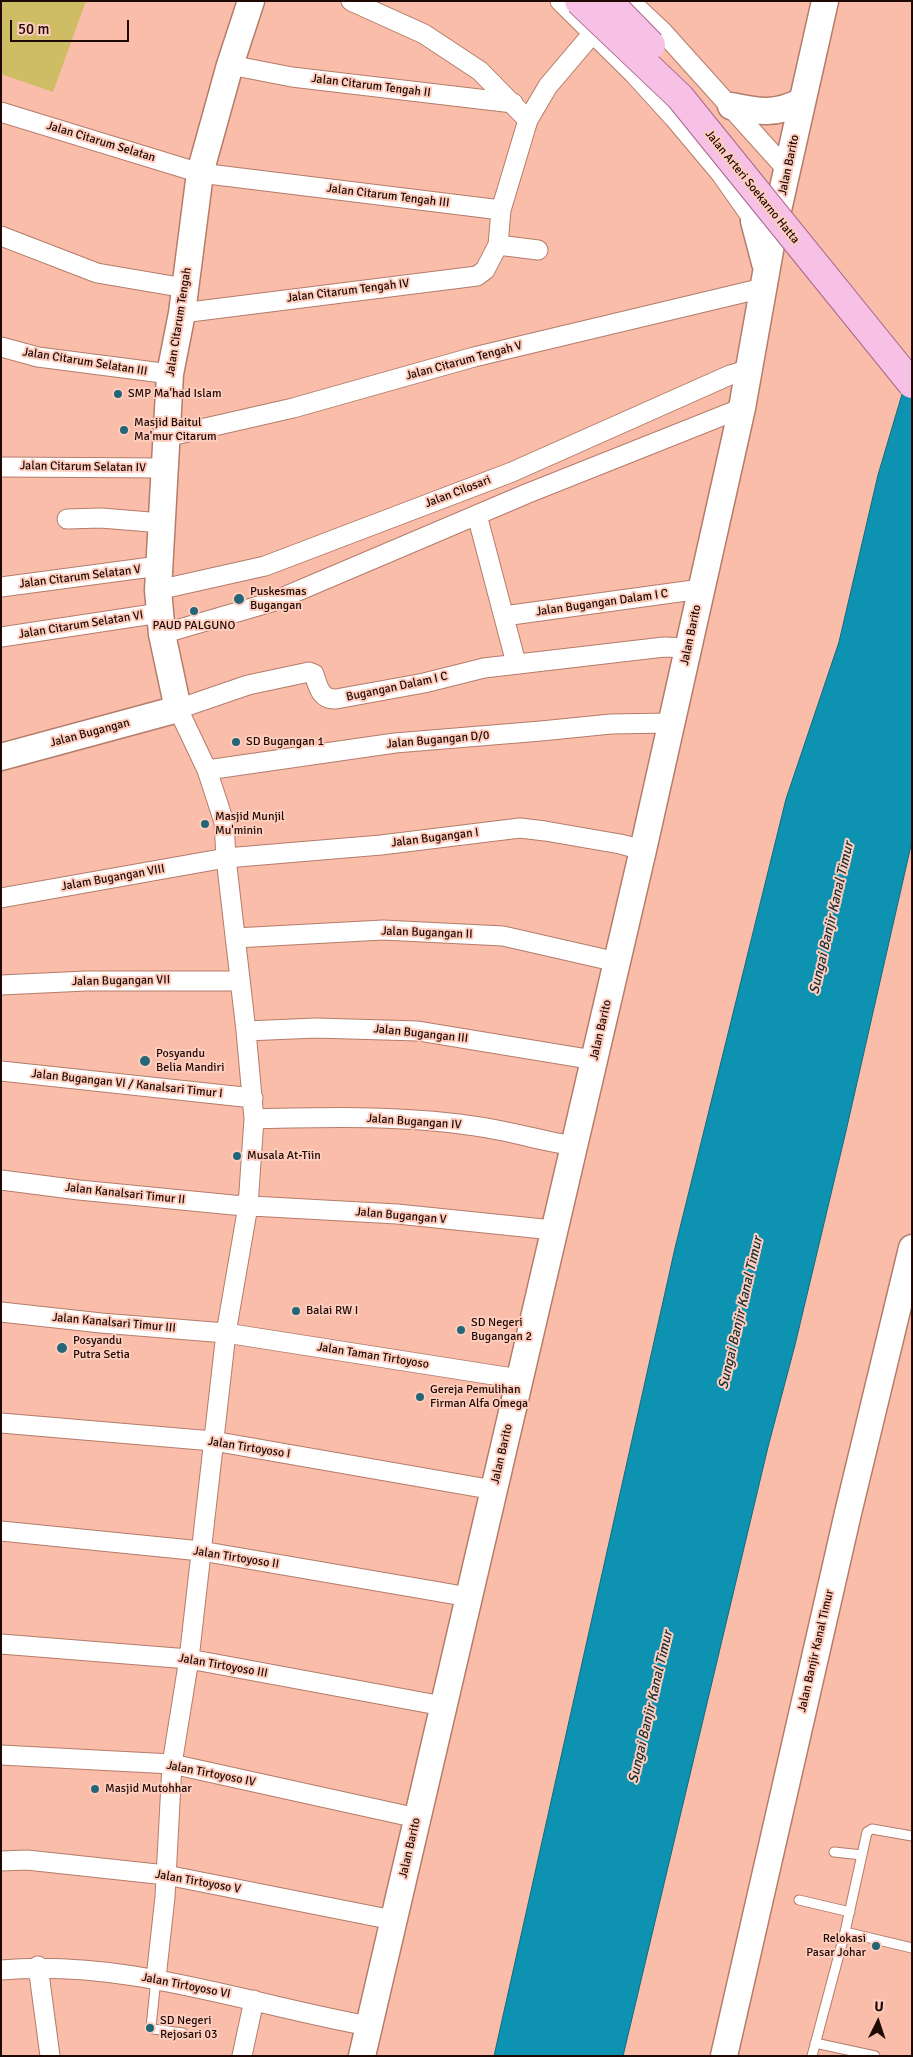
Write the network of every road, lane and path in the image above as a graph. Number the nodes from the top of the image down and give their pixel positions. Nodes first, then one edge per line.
1 (251, 1) edge
2 (351, 1) edge
3 (560, 1) edge
4 (579, 1) edge
5 (608, 1) edge
6 (630, 1) edge
7 (825, 1) edge
8 (593, 34) junction
9 (230, 65) junction
10 (802, 102) junction
11 (513, 103) junction
12 (731, 106) junction
13 (1, 112) edge
14 (528, 120) junction
15 (788, 171) junction
16 (200, 173) junction
17 (501, 210) junction
18 (764, 224) junction
19 (1, 236) edge
20 (498, 245) junction
21 (538, 250) dead end
22 (764, 278) junction
23 (184, 300) junction
24 (1, 347) edge
25 (912, 356) edge
26 (750, 369) junction
27 (170, 374) junction
28 (912, 384) edge
29 (742, 408) junction
30 (623, 423) junction
31 (166, 437) junction
32 (635, 450) junction
33 (1, 467) edge
34 (165, 468) junction
35 (489, 481) junction
36 (498, 506) junction
37 (477, 515) junction
38 (66, 519) dead end
39 (162, 523) junction
40 (1, 587) edge
41 (701, 589) junction
42 (160, 601) junction
43 (504, 616) junction
44 (1, 637) edge
45 (688, 648) junction
46 (516, 663) junction
47 (178, 710) junction
48 (672, 723) junction
49 (1, 757) edge
50 (207, 770) junction
51 (643, 850) junction
52 (226, 858) junction
53 (1, 898) edge
54 (235, 938) junction
55 (617, 962) junction
56 (240, 981) junction
57 (1, 984) edge
58 (246, 1031) junction
59 (594, 1060) junction
60 (1, 1071) edge
61 (253, 1098) junction
62 (254, 1119) junction
63 (574, 1146) junction
64 (1, 1180) edge
65 (248, 1206) junction
66 (553, 1230) junction
67 (912, 1248) edge
68 (1, 1312) edge
69 (226, 1333) junction
70 (520, 1379) junction
71 (1, 1422) edge
72 (213, 1441) junction
73 (494, 1490) junction
74 (1, 1531) edge
75 (201, 1552) junction
76 (469, 1598) junction
77 (1, 1644) edge
78 (188, 1659) junction
79 (443, 1706) junction
80 (1, 1755) edge
81 (172, 1764) junction
82 (417, 1818) junction
83 (912, 1836) edge
84 (834, 1852) dead end
85 (854, 1855) junction
86 (1, 1860) edge
87 (166, 1875) junction
88 (799, 1900) dead end
89 (847, 1912) junction
90 (393, 1920) junction
91 (845, 1932) junction
92 (912, 1948) edge
93 (38, 1966) junction
94 (1, 1970) edge
95 (156, 1978) junction
96 (254, 2000) junction
97 (369, 2026) junction
98 (184, 2033) dead end
99 (815, 2043) junction
100 (50, 2056) edge
101 (242, 2056) edge
102 (362, 2056) edge
103 (724, 2056) edge
104 (812, 2056) edge
105 (874, 2056) edge

1 - 9 street, Jalan Citarum Tengah
2 - 11 street
3 - 8 street
4 - 28 main road, Jalan Arteri Soekarno Hatta, bridge
5 - 25 main road, Jalan Arteri Soekarno Hatta, bridge
6 - 12 street
7 - 10 street, Jalan Barito
8 - 14 street
8 - 18 street
9 - 11 street, Jalan Citarum Tengah II
9 - 16 street, Jalan Citarum Tengah
10 - 12 street
10 - 15 street, Jalan Barito
11 - 14 street
12 - 15 street
13 - 16 street, Jalan Citarum Selatan
14 - 17 street
15 - 18 street, Jalan Barito
16 - 17 street, Jalan Citarum Tengah III
16 - 23 street, Jalan Citarum Tengah
17 - 20 street
18 - 22 street, Jalan Barito
19 - 23 street, Jalan Citarum Tengah IV
20 - 21 street
20 - 23 street, Jalan Citarum Tengah IV
22 - 26 street, Jalan Barito
22 - 31 street, Jalan Citarum Tengah V
23 - 27 street, Jalan Citarum Tengah
24 - 27 street, Jalan Citarum Selatan III
26 - 29 street, Jalan Barito
26 - 30 street, Jalan Cilosari
27 - 31 street, Jalan Citarum Tengah
29 - 32 street
29 - 41 street, Jalan Barito
30 - 32 street
30 - 35 street, Jalan Cilosari
31 - 34 street, Jalan Citarum Tengah
32 - 36 street
33 - 34 street, Jalan Citarum Selatan IV
34 - 39 street, Jalan Citarum Tengah
35 - 36 street
35 - 42 street, Jalan Cilosari
36 - 37 street
37 - 42 street
37 - 43 street
38 - 39 street
39 - 42 street, Jalan Citarum Tengah
40 - 42 street, Jalan Citarum Selatan V
41 - 43 street, Jalan Bugangan Dalam I C
41 - 45 street, Jalan Barito
42 - 44 street, Jalan Citarum Selatan VI
42 - 47 street, Jalan Citarum Tengah
43 - 46 street
45 - 46 street
45 - 48 street, Jalan Barito
46 - 47 street, Bugangan Dalam I C
47 - 49 street, Jalan Bugangan
47 - 50 street
48 - 50 street, Jalan Bugangan D/0
48 - 51 street, Jalan Barito
50 - 52 street
51 - 52 street, Jalan Bugangan I
51 - 55 street, Jalan Barito
52 - 53 street, Jalam Bugangan VIII
52 - 54 street
54 - 55 street, Jalan Bugangan II
54 - 56 street
55 - 59 street, Jalan Barito
56 - 57 street, Jalan Bugangan VII
56 - 58 street
58 - 59 street, Jalan Bugangan III
58 - 61 street
59 - 63 street, Jalan Barito
60 - 61 street, Jalan Bugangan VI / Kanalsari Timur I
61 - 62 street
62 - 63 street, Jalan Bugangan IV
62 - 65 street
63 - 66 street, Jalan Barito
64 - 65 street, Jalan Kanalsari Timur II
65 - 66 street, Jalan Bugangan V
65 - 69 street
66 - 70 street, Jalan Barito
67 - 103 street, Jalan Banjir Kanal Timur
68 - 69 street, Jalan Kanalsari Timur III
69 - 70 street, Jalan Taman Tirtoyoso
69 - 72 street
70 - 73 street, Jalan Barito
71 - 72 street, Jalan Tirtoyoso I
72 - 73 street, Jalan Tirtoyoso I
72 - 75 street
73 - 76 street, Jalan Barito
74 - 75 street, Jalan Tirtoyoso II
75 - 76 street, Jalan Tirtoyoso II
75 - 78 street
76 - 79 street, Jalan Barito
77 - 78 street, Jalan Tirtoyoso III
78 - 79 street, Jalan Tirtoyoso III
78 - 81 street
79 - 82 street, Jalan Barito
80 - 81 street, Jalan Tirtoyoso IV
81 - 82 street, Jalan Tirtoyoso IV
81 - 87 street
82 - 90 street, Jalan Barito
83 - 85 lane
84 - 85 lane
85 - 89 lane
86 - 87 street, Jalan Tirtoyoso V
87 - 90 street, Jalan Tirtoyoso V
87 - 95 street
88 - 89 lane
89 - 91 lane
90 - 97 street, Jalan Barito
91 - 92 lane
91 - 99 lane
93 - 94 street, Jalan Tirtoyoso VI
93 - 95 street, Jalan Tirtoyoso VI
93 - 100 street
95 - 96 street, Jalan Tirtoyoso VI
95 - 98 lane
96 - 97 street, Jalan Tirtoyoso VI
96 - 101 street
97 - 102 street, Jalan Barito
99 - 104 lane
99 - 105 lane

